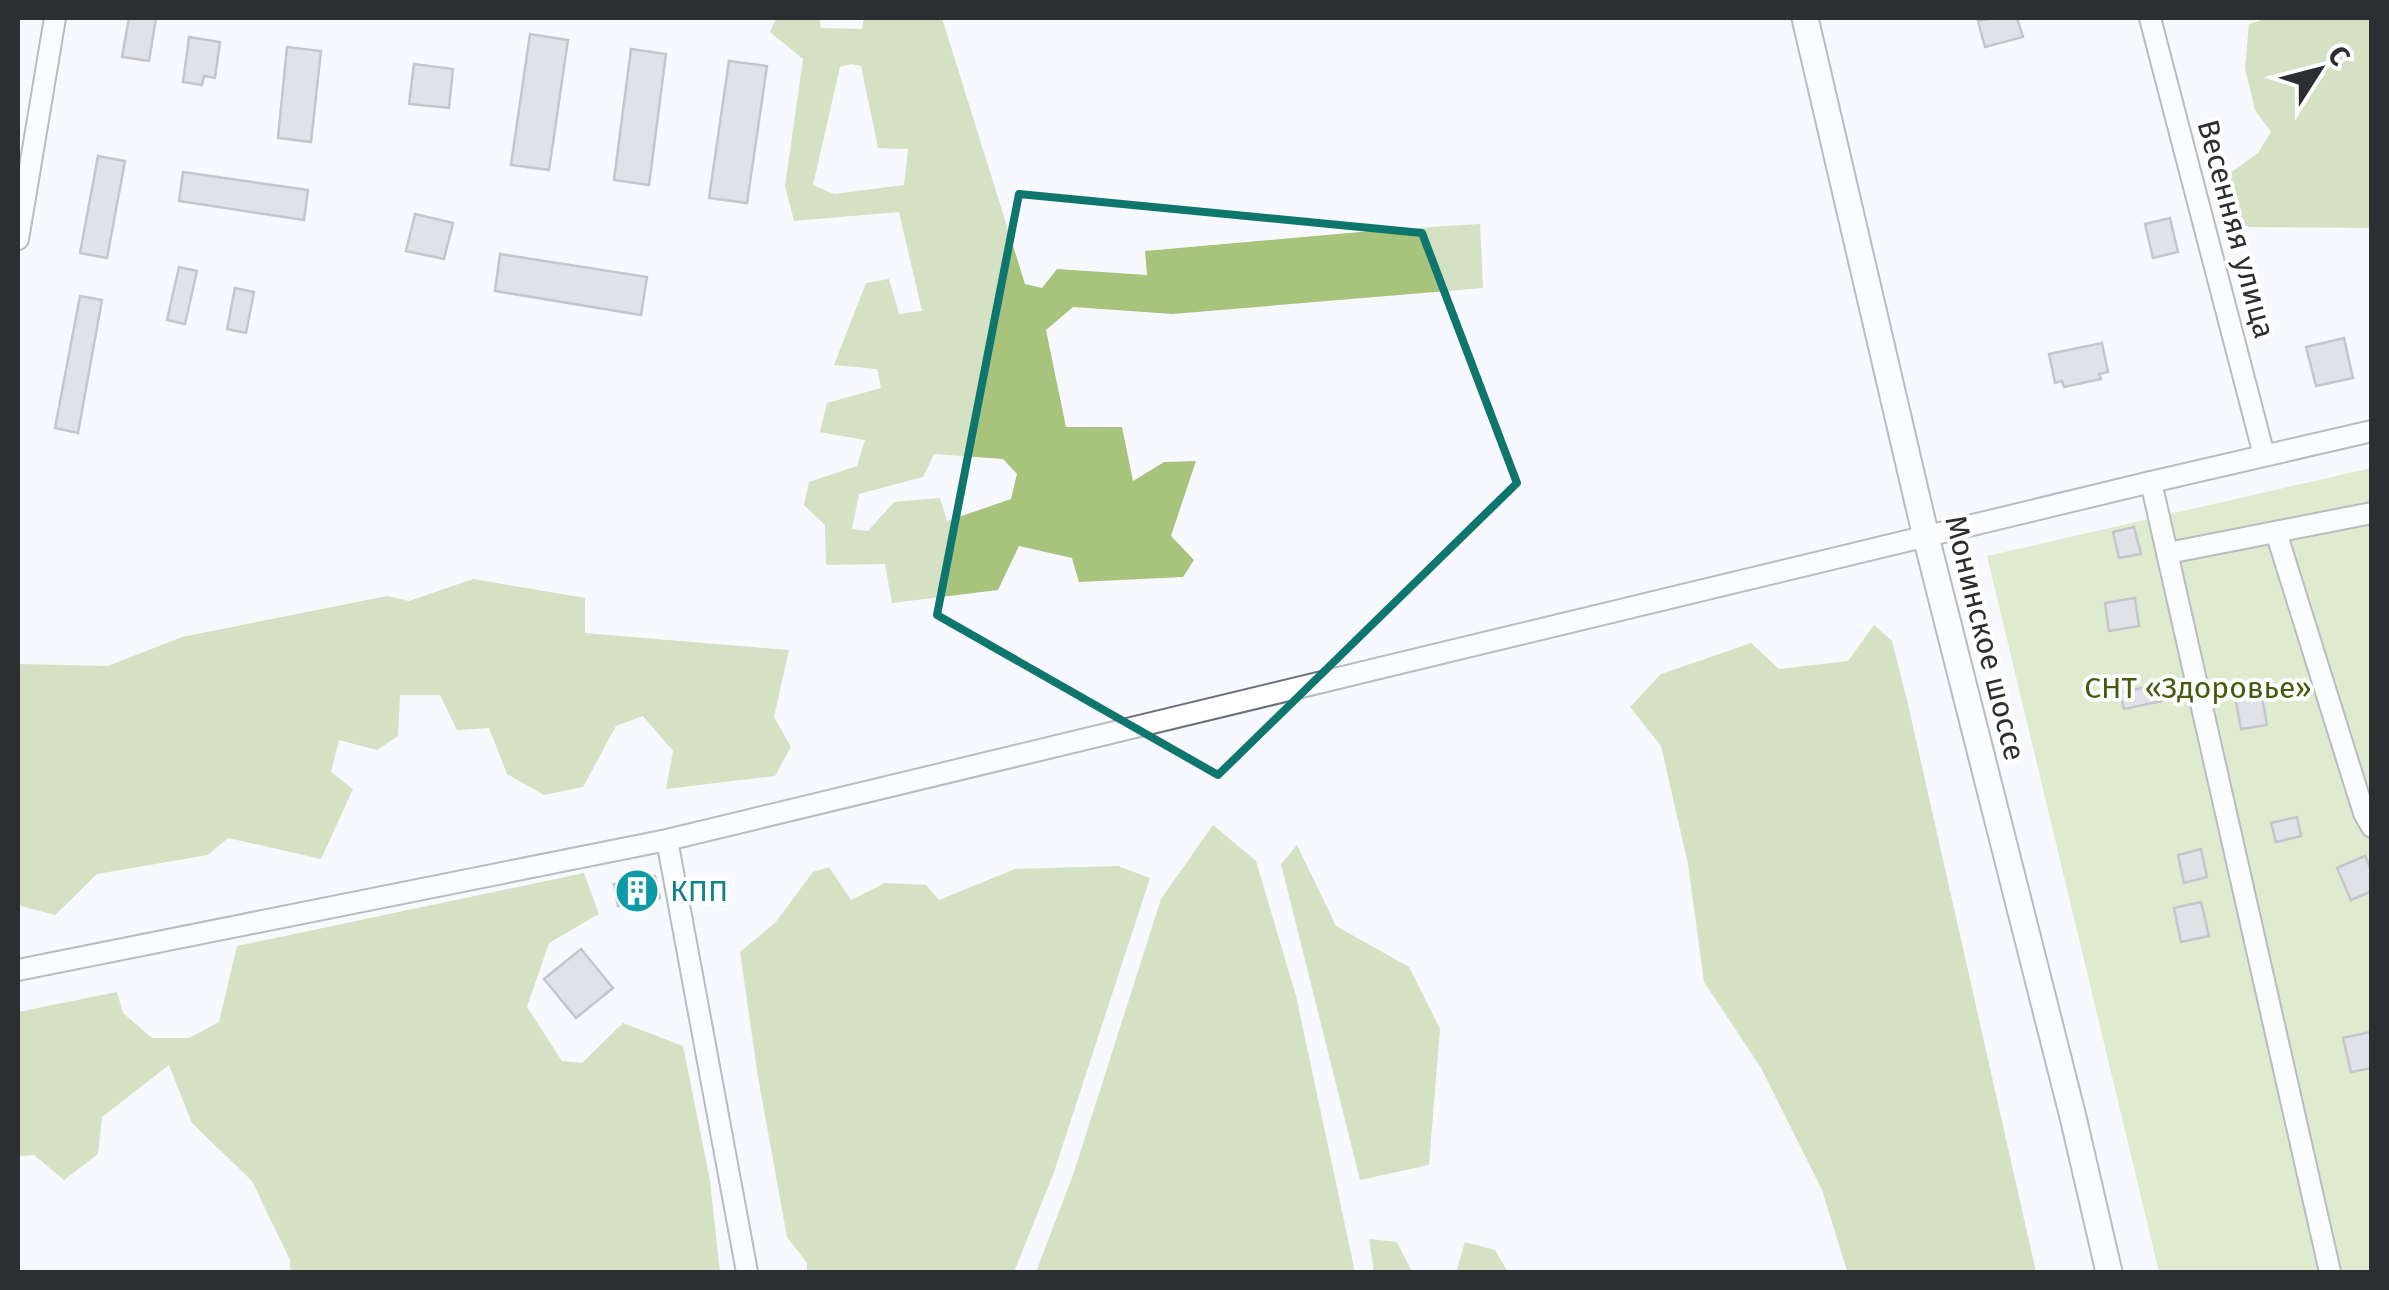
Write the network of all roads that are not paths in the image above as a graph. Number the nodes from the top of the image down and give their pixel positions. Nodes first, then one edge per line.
1 (54, 18) edge
2 (1805, 18) edge
3 (2150, 18) edge
4 (18, 239) edge
5 (2372, 431) edge
6 (2264, 456) junction
7 (2150, 482) junction
8 (2372, 514) edge
9 (2276, 532) junction
10 (1926, 537) junction
11 (2168, 553) junction
12 (2372, 827) edge
13 (667, 840) junction
14 (18, 970) edge
15 (748, 1272) edge
16 (2109, 1272) edge
17 (2330, 1272) edge

1 - 4 street
2 - 10 main road, Монинское шоссе
3 - 6 street, Весенняя улица
5 - 6 street
6 - 7 street
7 - 10 street
7 - 11 street
8 - 9 street
9 - 11 street
9 - 12 street
10 - 13 street
10 - 16 main road, Монинское шоссе
11 - 17 street
13 - 14 street
13 - 15 street

